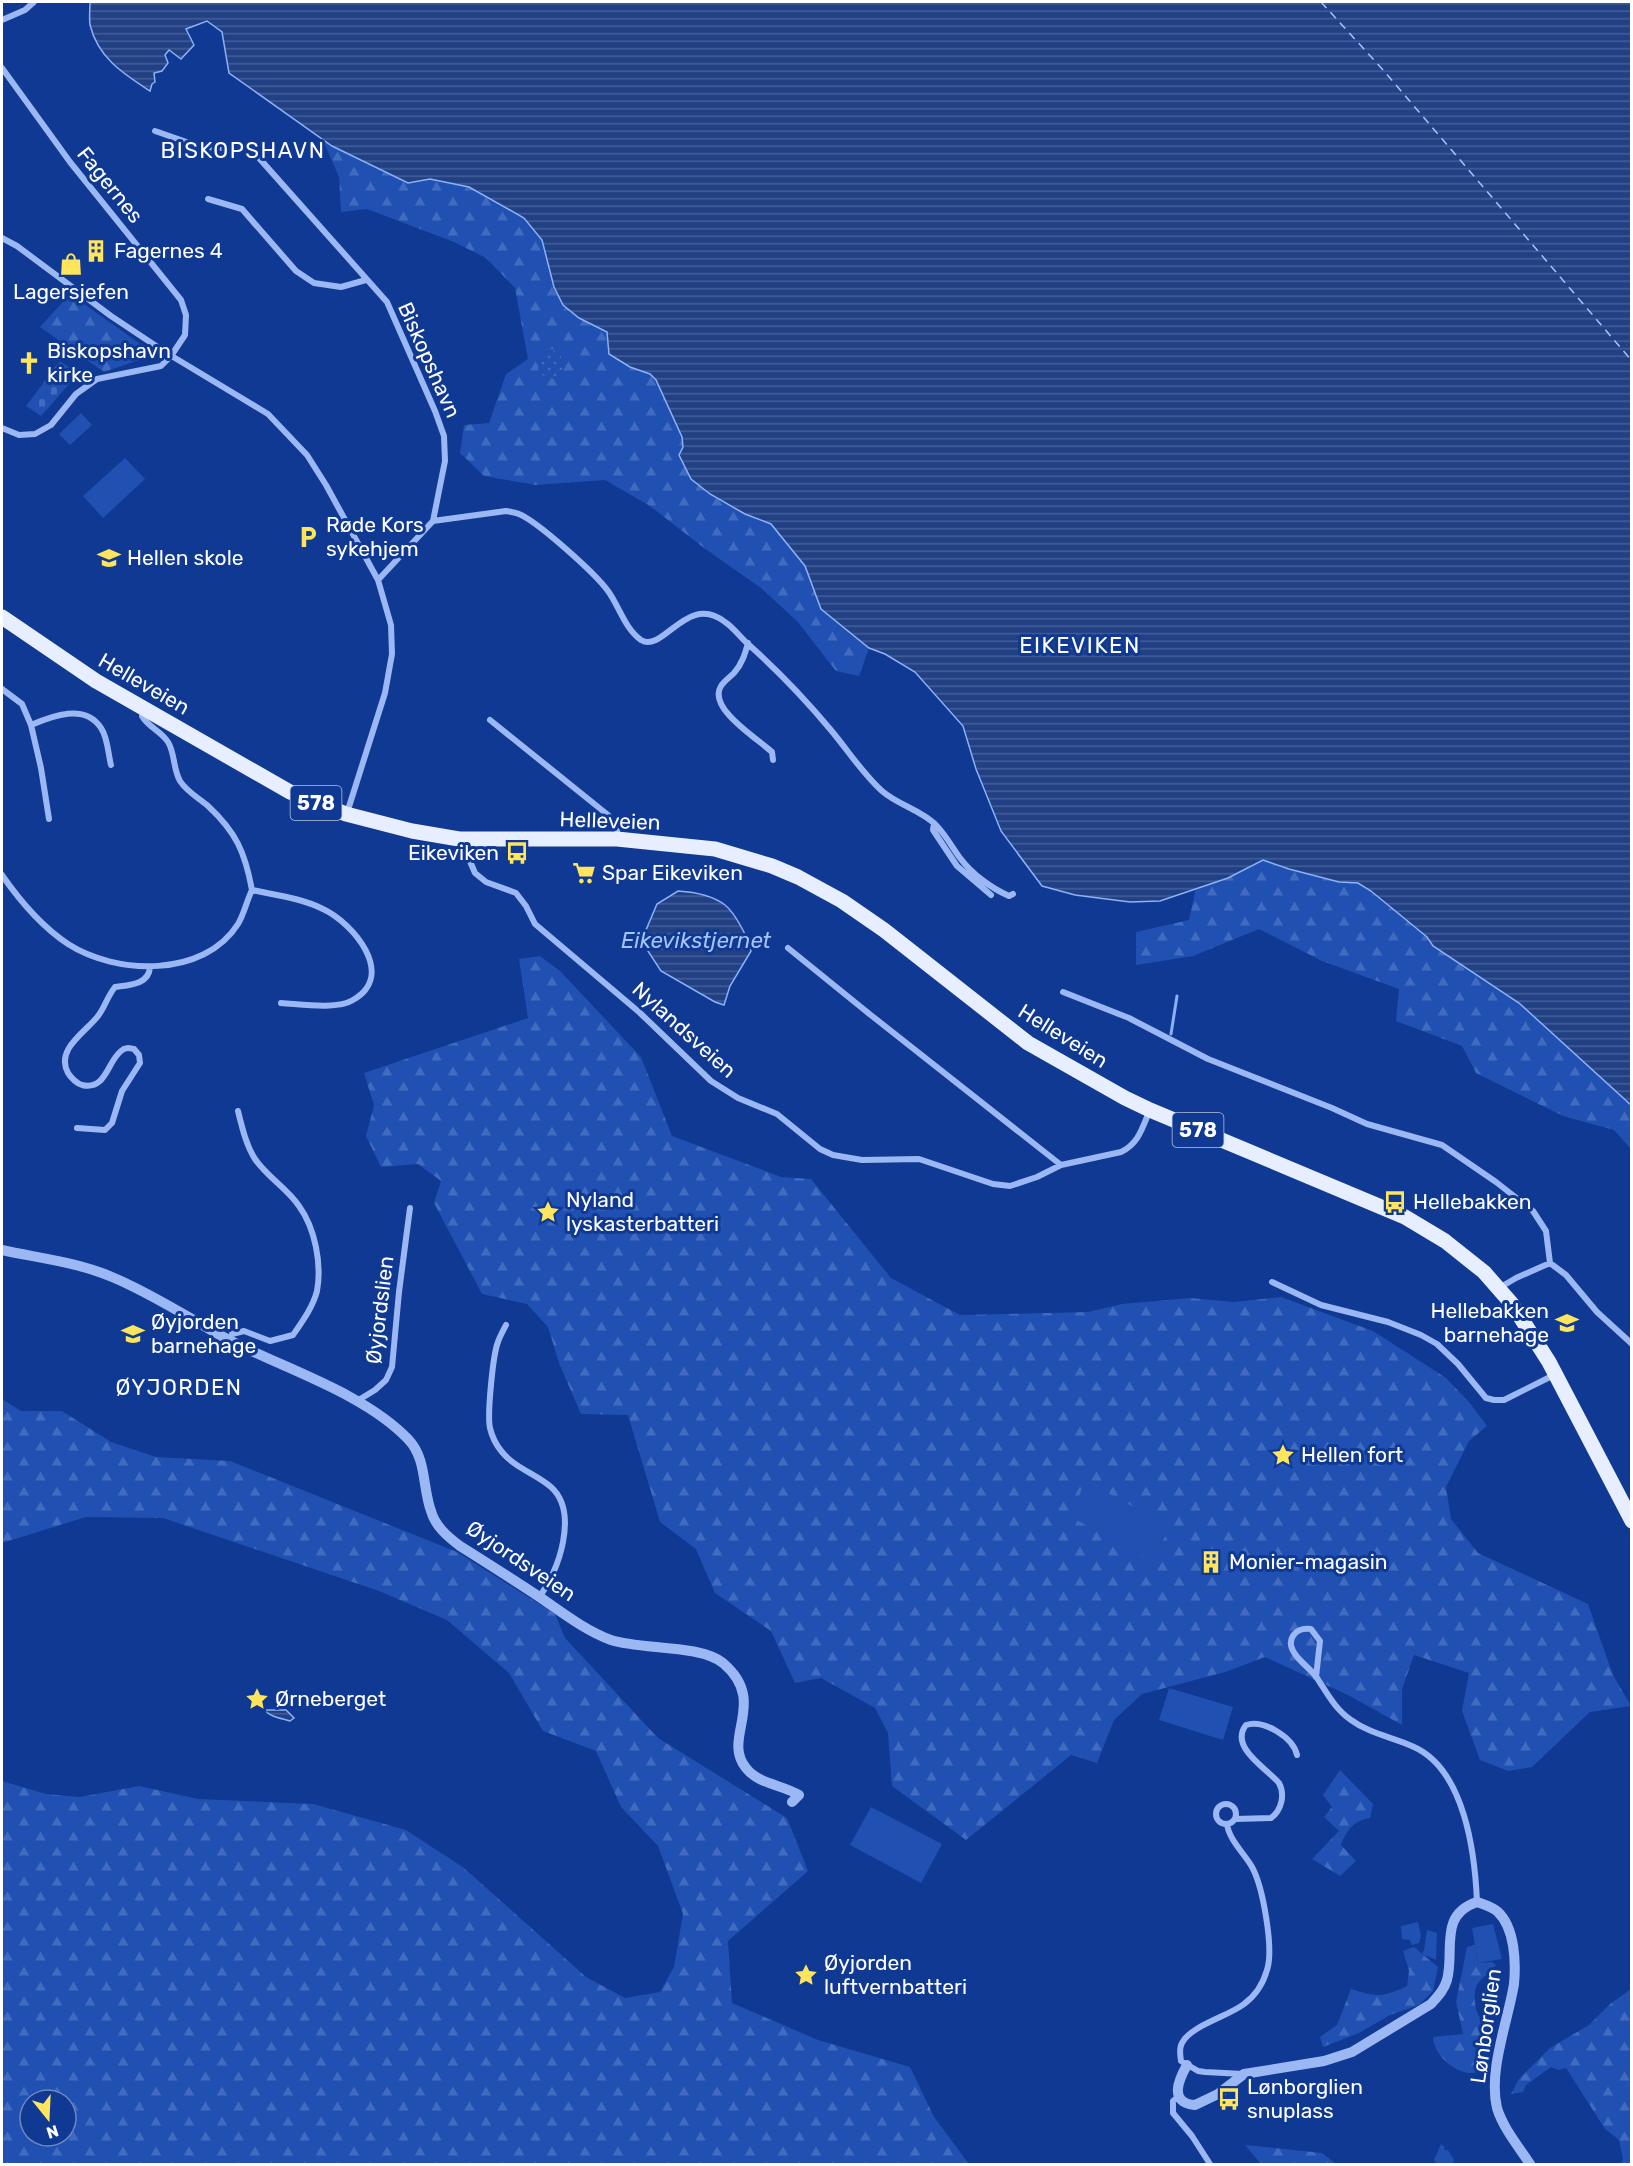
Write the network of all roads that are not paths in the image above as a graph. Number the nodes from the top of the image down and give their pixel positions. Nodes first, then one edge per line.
1 (34, 2) edge
2 (2, 20) edge
3 (2, 68) edge
4 (155, 131) dead end
5 (208, 199) dead end
6 (2, 238) edge
7 (366, 280) junction
8 (171, 356) junction
9 (2, 428) edge
10 (433, 521) junction
11 (378, 580) junction
12 (4, 620) edge
13 (748, 643) junction
14 (2, 689) edge
15 (144, 709) junction
16 (490, 720) dead end
17 (31, 725) junction
18 (774, 760) dead end
19 (111, 765) dead end
20 (346, 814) junction
21 (50, 819) dead end
22 (934, 823) junction
23 (465, 839) junction
24 (617, 839) junction
25 (2, 875) edge
26 (252, 890) junction
27 (1013, 894) dead end
28 (991, 895) dead end
29 (788, 948) dead end
30 (150, 968) junction
31 (1063, 992) dead end
32 (281, 1003) dead end
33 (1150, 1110) junction
34 (238, 1111) dead end
35 (77, 1128) dead end
36 (1061, 1165) junction
37 (410, 1208) dead end
38 (2, 1250) edge
39 (1551, 1263) junction
40 (1272, 1282) dead end
41 (1498, 1288) junction
42 (506, 1325) dead end
43 (230, 1340) junction
44 (1632, 1344) edge
45 (1554, 1375) junction
46 (357, 1401) junction
47 (1632, 1521) edge
48 (539, 1597) junction
49 (1316, 1677) junction
50 (1298, 1755) dead end
51 (792, 1802) dead end
52 (1234, 1819) junction
53 (1227, 1824) junction
54 (1477, 1902) junction
55 (1187, 2065) junction
56 (1244, 2074) junction
57 (1179, 2096) junction
58 (1210, 2164) edge
59 (1530, 2164) edge

1 - 2 street
3 - 8 street, Fagernes
4 - 7 street, Biskopshavn
5 - 7 street
6 - 8 street
7 - 10 street, Biskopshavn
8 - 9 street
8 - 11 street
10 - 11 street
10 - 13 street
11 - 20 street
12 - 15 main road, Helleveien / 578
13 - 18 street
13 - 22 street
14 - 17 street
15 - 20 main road, Helleveien / 578
15 - 26 street
16 - 24 street
17 - 19 street
17 - 21 street
20 - 23 main road, Helleveien / 578
22 - 27 street
22 - 28 street
23 - 24 main road, Helleveien / 578
23 - 36 street, Nylandsveien
24 - 33 main road, Helleveien / 578
25 - 30 street
26 - 30 street
26 - 32 street
29 - 36 street
30 - 35 street
31 - 39 street
33 - 36 street, Nylandsveien
33 - 41 main road, Helleveien / 578
34 - 43 street
37 - 46 street, Øyjordslien
38 - 43 street, Øyjordsveien
39 - 41 street
39 - 44 street
40 - 45 street
41 - 45 main road, Helleveien / 578
42 - 48 street
43 - 46 street, Øyjordsveien
45 - 47 main road, Helleveien / 578
46 - 48 street, Øyjordsveien
48 - 51 street, Øyjordsveien
49 - 49 street
49 - 54 street
50 - 52 street
52 - 53 street
52 - 53 street
53 - 55 street
54 - 56 street
54 - 59 street, Lønborglien
55 - 56 street
55 - 57 street
56 - 57 street
57 - 58 street

